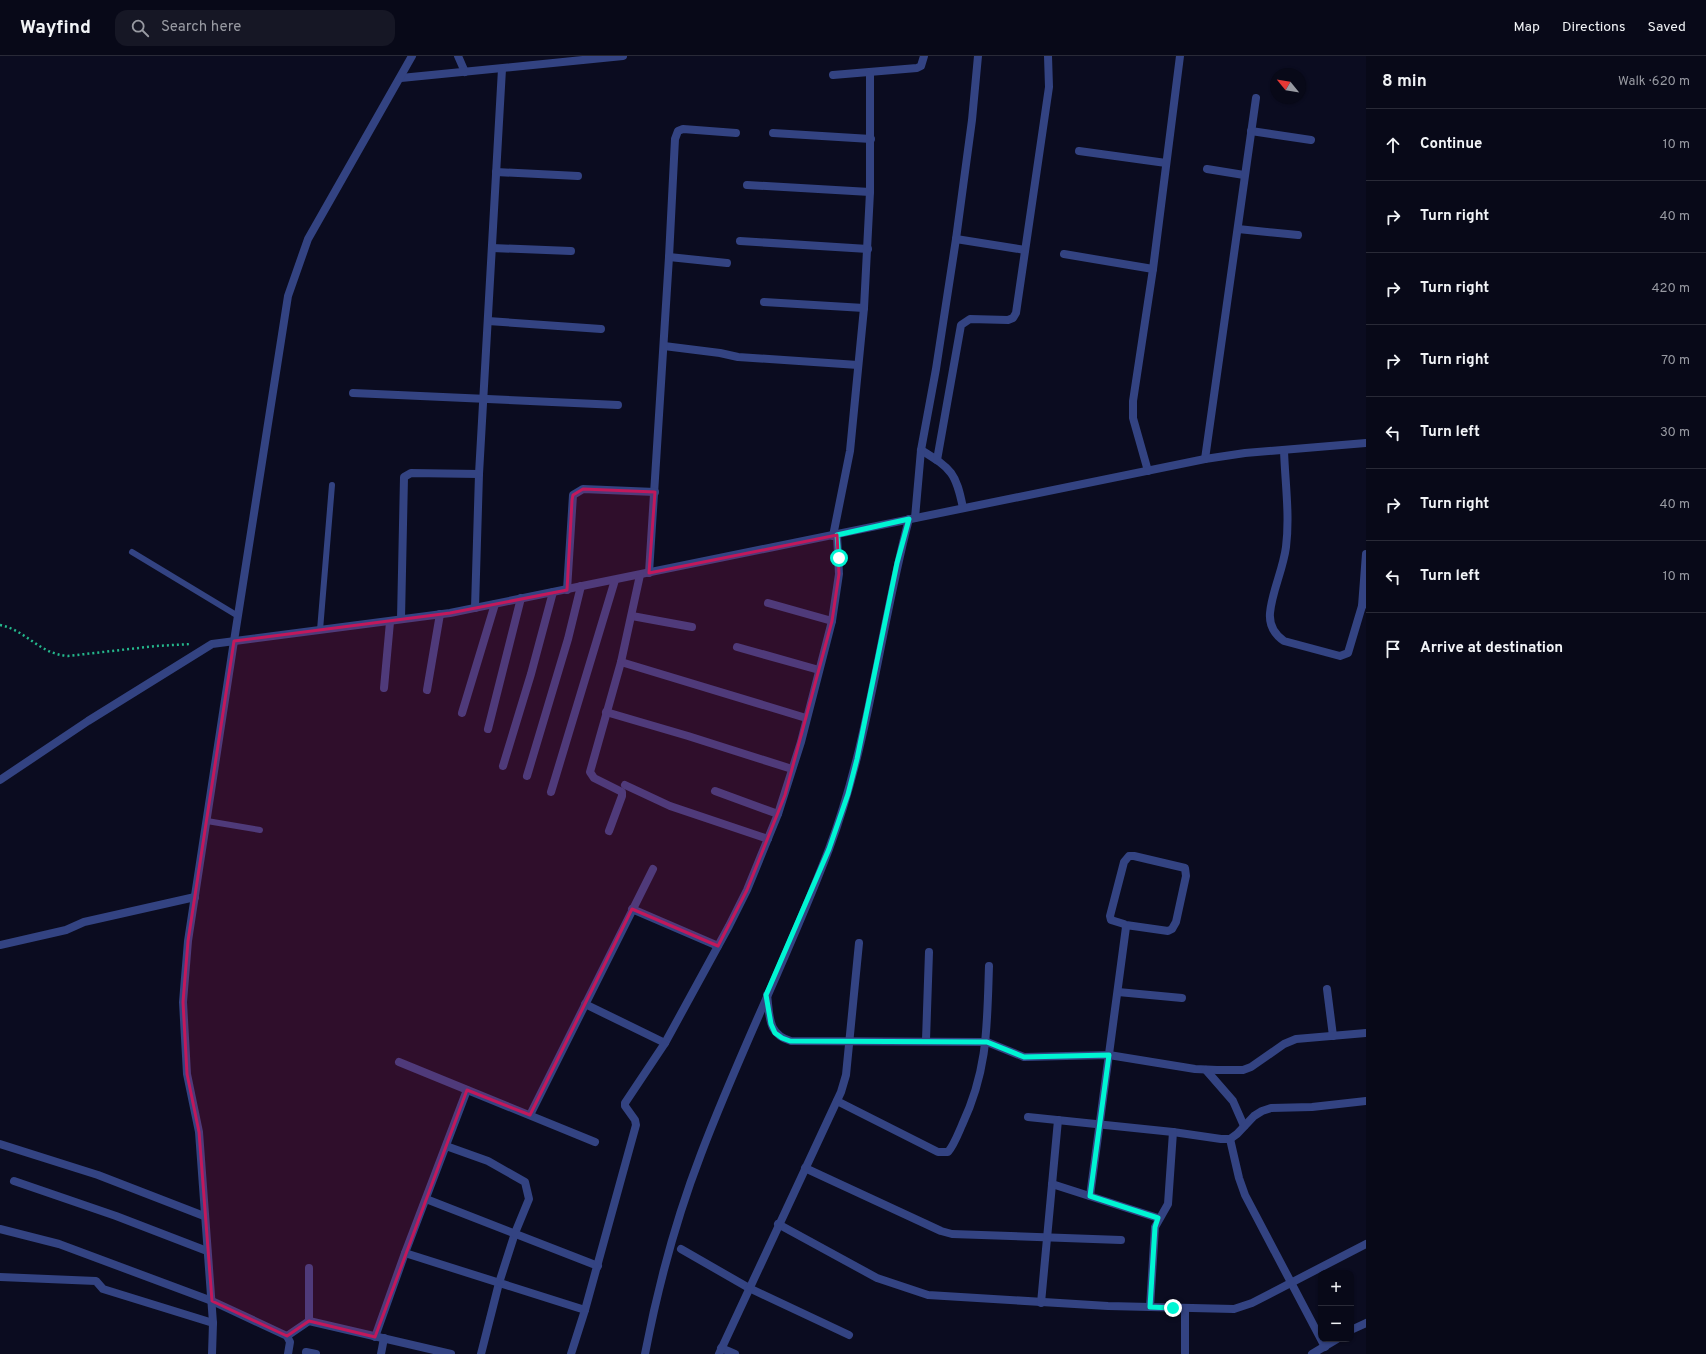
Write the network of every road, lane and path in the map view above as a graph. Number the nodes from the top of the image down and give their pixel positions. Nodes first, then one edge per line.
1 (412, 56) edge
2 (458, 56) edge
3 (623, 56) edge
4 (924, 56) edge
5 (978, 56) edge
6 (1048, 56) edge
7 (1180, 56) edge
8 (570, 59) edge
9 (502, 69) junction
10 (466, 72) junction
11 (870, 73) junction
12 (833, 75) dead end
13 (400, 78) junction
14 (1256, 98) dead end
15 (1251, 131) junction
16 (736, 133) dead end
17 (773, 133) dead end
18 (870, 139) junction
19 (1311, 140) dead end
20 (1079, 151) dead end
21 (1166, 163) junction
22 (1207, 169) dead end
23 (496, 172) junction
24 (1244, 175) junction
25 (578, 176) dead end
26 (746, 186) dead end
27 (870, 192) junction
28 (1238, 229) junction
29 (1298, 235) dead end
30 (956, 239) junction
31 (740, 241) dead end
32 (492, 248) junction
33 (868, 249) junction
34 (1026, 250) junction
35 (572, 251) dead end
36 (1064, 254) dead end
37 (669, 257) junction
38 (727, 263) dead end
39 (1154, 269) junction
40 (764, 302) dead end
41 (864, 308) junction
42 (488, 321) junction
43 (601, 329) dead end
44 (664, 346) junction
45 (858, 365) junction
46 (352, 393) dead end
47 (484, 399) junction
48 (618, 405) dead end
49 (1366, 443) edge
50 (922, 450) junction
51 (1284, 450) junction
52 (1205, 459) junction
53 (937, 460) junction
54 (1148, 470) junction
55 (479, 474) junction
56 (332, 485) dead end
57 (655, 492) junction
58 (963, 508) junction
59 (912, 518) junction
60 (835, 536) junction
61 (132, 552) dead end
62 (1366, 554) edge
63 (649, 573) junction
64 (640, 575) junction
65 (615, 580) junction
66 (581, 586) junction
67 (567, 590) junction
68 (553, 592) junction
69 (521, 598) junction
70 (768, 603) dead end
71 (495, 604) junction
72 (1364, 604) edge
73 (475, 608) junction
74 (440, 614) junction
75 (238, 616) junction
76 (632, 616) junction
77 (401, 619) junction
78 (832, 621) junction
79 (390, 622) junction
80 (0, 625) edge
81 (692, 627) dead end
82 (320, 630) junction
83 (234, 641) junction
84 (212, 644) junction
85 (737, 647) dead end
86 (621, 662) junction
87 (819, 670) junction
88 (384, 688) dead end
89 (427, 690) dead end
90 (606, 712) junction
91 (462, 713) dead end
92 (806, 718) junction
93 (488, 729) dead end
94 (503, 766) dead end
95 (792, 769) junction
96 (527, 776) dead end
97 (0, 780) edge
98 (625, 785) dead end
99 (715, 791) dead end
100 (551, 792) dead end
101 (778, 814) junction
102 (207, 822) junction
103 (260, 830) dead end
104 (610, 831) dead end
105 (768, 840) junction
106 (653, 869) dead end
107 (195, 898) junction
108 (632, 909) junction
109 (1126, 925) junction
110 (859, 944) dead end
111 (0, 945) edge
112 (718, 946) junction
113 (929, 952) dead end
114 (989, 966) dead end
115 (1327, 989) dead end
116 (1118, 992) junction
117 (766, 995) junction
118 (1182, 998) dead end
119 (585, 1004) junction
120 (1366, 1033) edge
121 (1333, 1036) junction
122 (926, 1040) junction
123 (849, 1042) junction
124 (987, 1042) junction
125 (665, 1043) junction
126 (1109, 1055) junction
127 (399, 1062) dead end
128 (1206, 1070) junction
129 (467, 1090) junction
130 (837, 1101) junction
131 (1366, 1101) edge
132 (530, 1115) junction
133 (1028, 1117) dead end
134 (1058, 1120) junction
135 (1099, 1124) junction
136 (1244, 1126) junction
137 (1173, 1132) junction
138 (1230, 1138) junction
139 (595, 1142) dead end
140 (0, 1144) edge
141 (446, 1146) junction
142 (805, 1168) junction
143 (14, 1180) dead end
144 (1052, 1184) junction
145 (1090, 1196) junction
146 (426, 1199) junction
147 (204, 1216) junction
148 (1158, 1218) junction
149 (778, 1224) junction
150 (0, 1229) edge
151 (515, 1233) junction
152 (1048, 1237) junction
153 (1121, 1240) dead end
154 (1366, 1244) edge
155 (681, 1249) dead end
156 (207, 1251) junction
157 (405, 1252) junction
158 (598, 1266) junction
159 (309, 1268) dead end
160 (0, 1277) edge
161 (499, 1283) junction
162 (1290, 1283) junction
163 (749, 1288) junction
164 (212, 1301) junction
165 (1041, 1303) junction
166 (1150, 1307) junction
167 (1184, 1308) junction
168 (586, 1310) junction
169 (309, 1321) junction
170 (214, 1323) junction
171 (1366, 1323) edge
172 (1354, 1329) edge
173 (849, 1335) dead end
174 (287, 1336) junction
175 (375, 1336) junction
176 (384, 1338) junction
177 (1332, 1342) edge
178 (1325, 1347) junction
179 (720, 1351) edge
180 (306, 1352) dead end
181 (212, 1354) edge
182 (288, 1354) edge
183 (316, 1354) edge
184 (381, 1354) edge
185 (451, 1354) edge
186 (480, 1354) edge
187 (571, 1354) edge
188 (645, 1354) edge
189 (735, 1354) edge
190 (1185, 1354) edge
191 (1312, 1354) edge

1 - 13 street
2 - 10 street
3 - 8 street
4 - 11 street
5 - 30 street
6 - 34 street
7 - 21 street
8 - 9 street
9 - 10 street
9 - 23 street
10 - 13 street
11 - 12 street
11 - 18 street
13 - 75 street
14 - 15 street
15 - 19 street
15 - 24 street
16 - 37 street
17 - 18 street
18 - 27 street
20 - 21 street
21 - 39 street
22 - 24 street
23 - 25 street
23 - 32 street
24 - 28 street
26 - 27 street
27 - 33 street
28 - 29 street
28 - 52 street
30 - 34 street
30 - 50 street
31 - 33 street
32 - 35 street
32 - 42 street
33 - 41 street
34 - 53 street
36 - 39 street
37 - 38 street
37 - 44 street
39 - 54 street
40 - 41 street
41 - 45 street
42 - 43 street
42 - 47 street
44 - 45 street
44 - 57 street
45 - 60 street
46 - 47 street
47 - 48 street
47 - 55 street
49 - 51 street
50 - 53 street
50 - 59 street
51 - 52 street
51 - 72 street
52 - 54 street
53 - 58 street
54 - 58 street
55 - 73 street
55 - 77 street
56 - 82 lane
57 - 63 street
57 - 67 street
58 - 59 street
59 - 60 street
59 - 117 street
60 - 63 street
60 - 78 street
61 - 75 lane
62 - 72 street
63 - 64 street
64 - 65 street
64 - 76 street
65 - 66 street
65 - 100 street
66 - 67 street
66 - 96 street
67 - 68 street
68 - 69 street
68 - 94 street
69 - 71 street
69 - 93 street
70 - 78 street
71 - 73 street
71 - 91 street
73 - 74 street
74 - 77 street
74 - 89 street
75 - 83 street
76 - 81 street
76 - 86 street
77 - 79 street
78 - 87 street
79 - 82 street
79 - 88 street
80 - 84 path
82 - 83 street
83 - 84 street
83 - 102 street
84 - 97 street
85 - 87 street
86 - 90 street
86 - 92 street
87 - 92 street
90 - 95 street
90 - 104 street
92 - 95 street
95 - 101 street
98 - 105 street
99 - 101 street
101 - 105 street
102 - 103 lane
102 - 107 street
105 - 112 street
106 - 108 street
107 - 111 street
107 - 147 street
108 - 112 street
108 - 119 street
109 - 109 street
109 - 116 street
110 - 123 street
112 - 125 street
113 - 122 street
114 - 124 street
115 - 121 street
116 - 118 street
116 - 126 street
117 - 123 street
117 - 188 street
119 - 125 street
119 - 132 street
120 - 121 street
121 - 128 street
122 - 123 street
122 - 124 street
123 - 130 street
124 - 126 street
124 - 130 street
125 - 158 street
126 - 128 street
126 - 135 street
127 - 129 street
128 - 136 street
129 - 132 street
129 - 141 street
130 - 142 street
131 - 136 street
132 - 139 street
133 - 134 street
134 - 135 street
134 - 144 street
135 - 137 street
135 - 145 street
136 - 138 street
137 - 138 street
137 - 148 street
138 - 162 street
140 - 147 street
141 - 146 street
141 - 151 street
142 - 149 street
142 - 152 street
143 - 156 street
144 - 145 street
144 - 152 street
145 - 148 street
146 - 151 street
146 - 157 street
147 - 156 street
148 - 166 street
149 - 163 street
149 - 165 street
150 - 164 street
151 - 158 street
151 - 161 street
152 - 153 street
152 - 165 street
154 - 162 street
155 - 163 street
156 - 164 street
157 - 161 street
157 - 175 street
158 - 168 street
159 - 169 street
160 - 170 street
161 - 168 street
161 - 186 street
162 - 167 street
162 - 178 street
163 - 173 street
163 - 179 street
164 - 170 street
164 - 174 street
165 - 166 street
166 - 167 street
167 - 190 street
168 - 187 street
169 - 174 street
169 - 175 street
170 - 181 street
171 - 172 street
174 - 182 street
175 - 176 street
176 - 184 street
176 - 185 street
177 - 178 street
178 - 191 street
179 - 189 street
180 - 183 street

